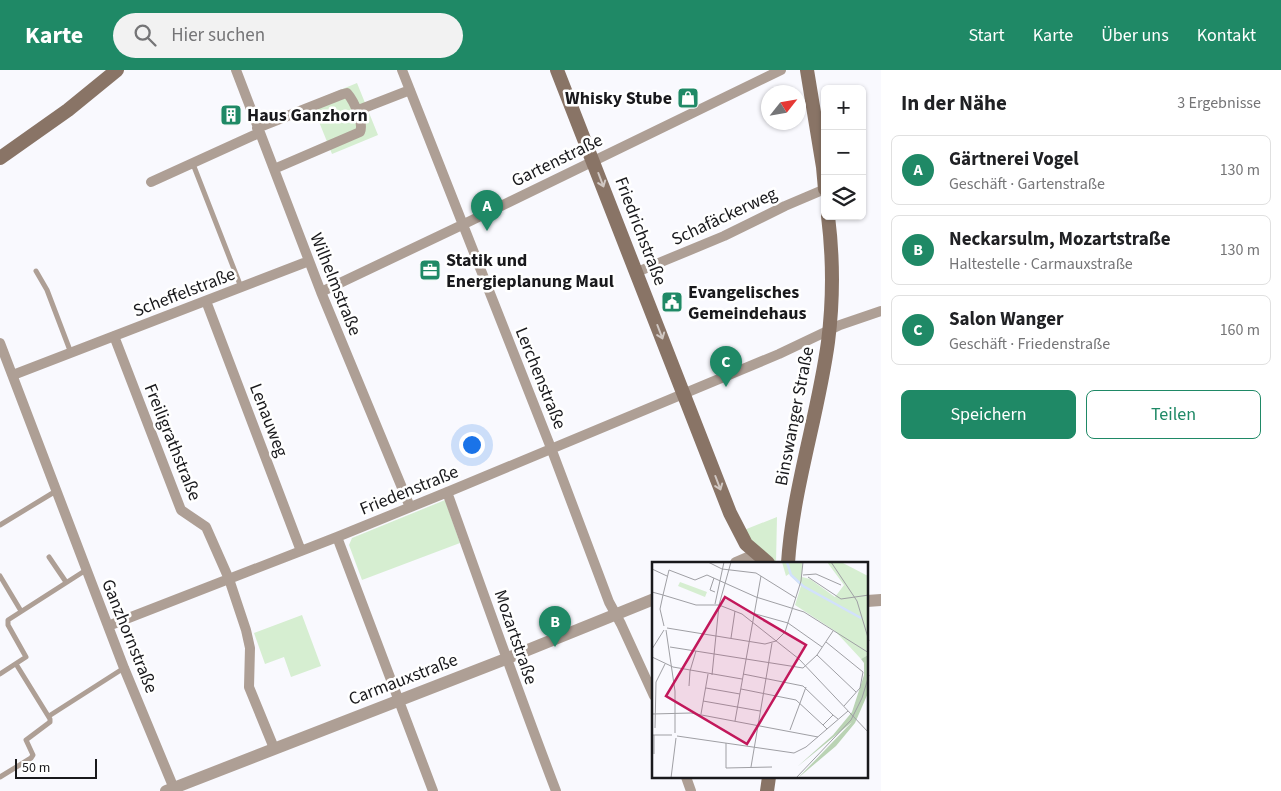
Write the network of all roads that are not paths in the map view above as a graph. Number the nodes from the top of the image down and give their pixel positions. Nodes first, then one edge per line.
1 (118, 70) edge
2 (236, 70) edge
3 (557, 70) edge
4 (781, 70) edge
5 (807, 70) edge
6 (404, 71) edge
7 (410, 90) junction
8 (356, 111) junction
9 (258, 130) junction
10 (0, 158) edge
11 (593, 160) junction
12 (193, 164) junction
13 (274, 169) junction
14 (824, 175) edge
15 (151, 182) dead end
16 (821, 191) edge
17 (828, 220) edge
18 (462, 225) junction
19 (309, 261) junction
20 (36, 272) dead end
21 (637, 272) junction
22 (241, 287) junction
23 (321, 292) junction
24 (206, 301) junction
25 (881, 311) edge
26 (829, 330) junction
27 (114, 336) junction
28 (0, 343) edge
29 (71, 353) junction
30 (2, 355) edge
31 (13, 376) junction
32 (684, 394) junction
33 (551, 448) junction
34 (56, 491) junction
35 (447, 492) junction
36 (410, 507) junction
37 (0, 525) edge
38 (337, 537) junction
39 (301, 551) junction
40 (49, 556) dead end
41 (764, 560) edge
42 (740, 562) edge
43 (788, 562) edge
44 (86, 570) junction
45 (0, 576) edge
46 (228, 579) junction
47 (66, 582) junction
48 (652, 600) edge
49 (881, 600) edge
50 (868, 601) edge
51 (21, 612) junction
52 (616, 614) junction
53 (108, 626) junction
54 (508, 658) junction
55 (16, 664) junction
56 (124, 668) junction
57 (0, 674) edge
58 (652, 692) edge
59 (399, 699) junction
60 (48, 716) junction
61 (274, 748) junction
62 (0, 777) edge
63 (686, 778) edge
64 (769, 778) edge
65 (171, 790) edge
66 (433, 791) edge
67 (556, 791) edge
68 (691, 791) edge
69 (767, 791) edge

1 - 10 main road
2 - 9 street, Wilhelmstraße
3 - 11 main road, Friedrichstraße
4 - 11 street, Gartenstraße
5 - 14 main road
6 - 7 street, Lerchenstraße
7 - 8 street
7 - 18 street, Lerchenstraße
8 - 9 street
8 - 13 street
9 - 12 street
9 - 13 street, Wilhelmstraße
11 - 18 street, Gartenstraße
11 -> 21 main road, Friedrichstraße
12 - 15 street
12 - 22 lane
13 - 19 street, Wilhelmstraße
16 - 21 street, Schafäckerweg
17 - 26 main road, Binswanger Straße
18 - 23 street, Gartenstraße
18 - 33 street, Lerchenstraße
19 - 22 street, Scheffelstraße
19 - 23 street, Wilhelmstraße
20 - 29 lane
21 -> 32 main road, Friedrichstraße
22 - 24 street, Scheffelstraße
23 - 36 street, Wilhelmstraße
24 - 27 street, Scheffelstraße
24 - 39 street, Lenauweg
25 - 26 street, Friedenstraße
26 - 32 street, Friedenstraße
26 - 43 main road, Binswanger Straße
27 - 29 street, Scheffelstraße
27 - 46 street, Freiligrathstraße
28 - 30 street, Ganzhornstraße
29 - 31 street, Scheffelstraße
30 - 31 street, Ganzhornstraße
31 - 34 street, Ganzhornstraße
32 - 33 street, Friedenstraße
32 -> 41 main road, Friedrichstraße
33 - 35 street, Friedenstraße
33 - 52 street, Lerchenstraße
34 - 37 lane
34 - 44 street, Ganzhornstraße
35 - 36 street, Friedenstraße
35 - 54 street, Mozartstraße
36 - 38 street, Friedenstraße
38 - 39 street, Friedenstraße
38 - 59 street
39 - 46 street, Friedenstraße
40 - 47 lane
41 - 42 street
44 - 47 lane
44 - 53 street, Ganzhornstraße
45 - 51 lane
46 - 53 street, Friedenstraße
46 - 61 street, Freiligrathstraße
47 - 51 lane
48 - 52 street, Carmauxstraße
49 - 50 street
51 - 55 lane
52 - 54 street, Carmauxstraße
52 - 58 street, Lerchenstraße
53 - 56 street, Ganzhornstraße
54 - 59 street, Carmauxstraße
54 - 67 street, Mozartstraße
55 - 57 lane
55 - 60 lane
56 - 60 lane
56 - 65 street, Ganzhornstraße
59 - 61 street, Carmauxstraße
59 - 66 street
60 - 62 lane
61 - 65 street, Carmauxstraße
63 - 68 street
64 - 69 main road

